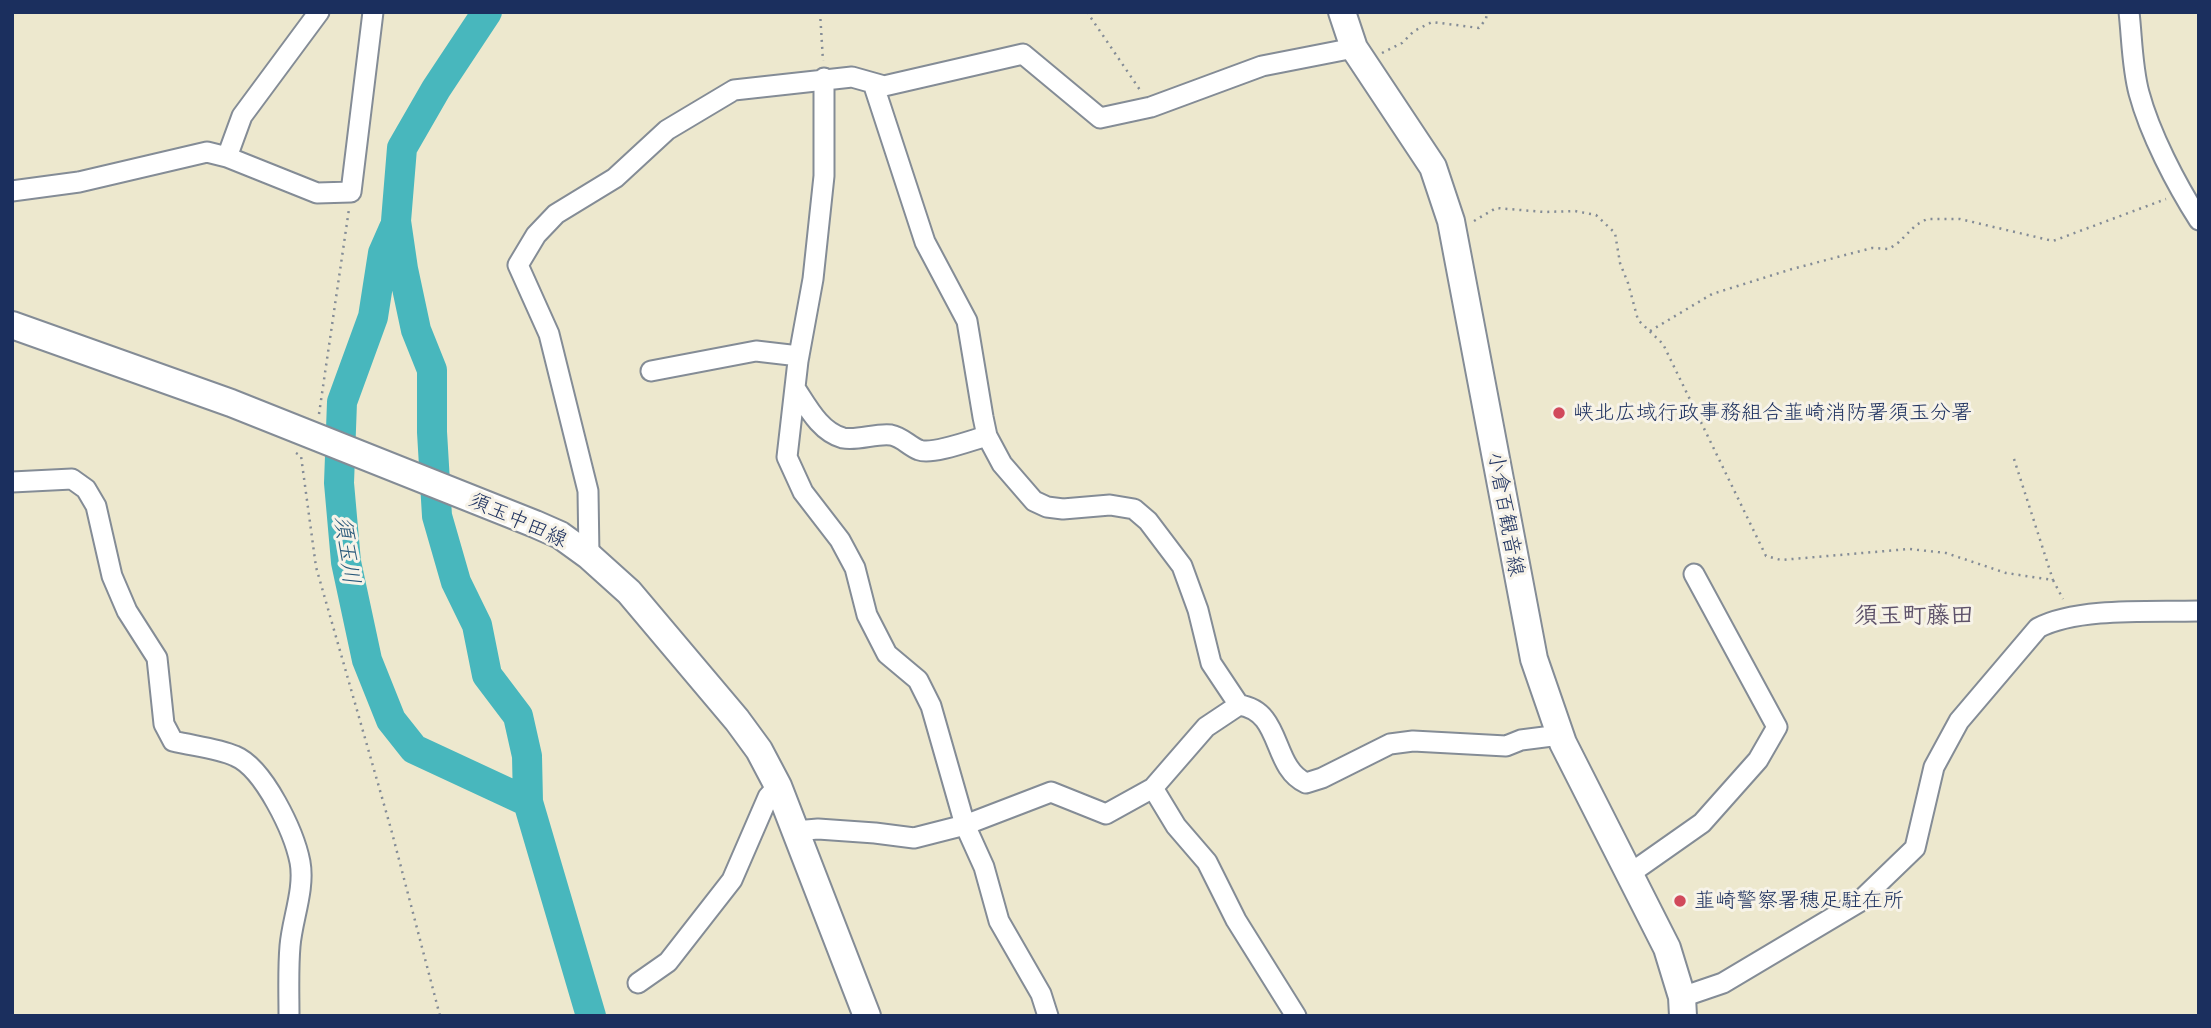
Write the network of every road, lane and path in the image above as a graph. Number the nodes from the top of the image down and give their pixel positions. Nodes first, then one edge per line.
1 (319, 12) edge
2 (373, 12) edge
3 (820, 12) edge
4 (1087, 12) edge
5 (1342, 12) edge
6 (1487, 12) edge
7 (2129, 12) edge
8 (1358, 54) junction
9 (824, 78) junction
10 (873, 83) junction
11 (1151, 107) junction
12 (227, 156) junction
13 (12, 191) edge
14 (351, 192) junction
15 (2182, 193) junction
16 (2199, 220) edge
17 (1453, 233) junction
18 (12, 325) edge
19 (1650, 331) junction
20 (799, 356) junction
21 (651, 371) dead end
22 (795, 388) junction
23 (987, 436) junction
24 (320, 439) junction
25 (291, 451) dead end
26 (2014, 459) dead end
27 (12, 482) edge
28 (589, 556) junction
29 (1694, 574) dead end
30 (2053, 580) junction
31 (2199, 611) edge
32 (2073, 618) junction
33 (1239, 705) junction
34 (1560, 735) junction
35 (778, 786) junction
36 (1153, 788) junction
37 (965, 825) junction
38 (795, 831) junction
39 (1628, 875) junction
40 (638, 983) dead end
41 (1682, 1006) edge
42 (289, 1016) edge
43 (440, 1016) edge
44 (867, 1016) edge
45 (1048, 1016) edge
46 (1296, 1016) edge

1 - 12 street
2 - 14 street
3 - 9 path
4 - 11 path
5 - 8 main road, 小倉百観音線
6 - 8 path
7 - 15 street
8 - 11 street
8 - 17 main road, 小倉百観音線
9 - 10 street
9 - 20 street
9 - 28 street
10 - 11 street
10 - 23 street
12 - 13 street
12 - 14 street
14 - 24 path
15 - 16 street
15 - 19 path
17 - 19 path
17 - 34 main road, 小倉百観音線
18 - 24 main road, 須玉中田線
19 - 30 path
20 - 21 street
20 - 22 street
22 - 23 street
22 - 37 street
23 - 33 street
24 - 28 main road, 須玉中田線
25 - 43 path
26 - 30 path
27 - 42 street
28 - 35 main road, 須玉中田線
29 - 39 street
30 - 32 path
31 - 32 street
32 - 41 street
33 - 34 street
33 - 36 street
34 - 39 main road, 小倉百観音線
35 - 38 main road, 須玉中田線
35 - 40 street
36 - 37 street
36 - 46 street
37 - 38 street
37 - 45 street
38 - 44 main road, 須玉中田線
39 - 41 main road, 小倉百観音線

